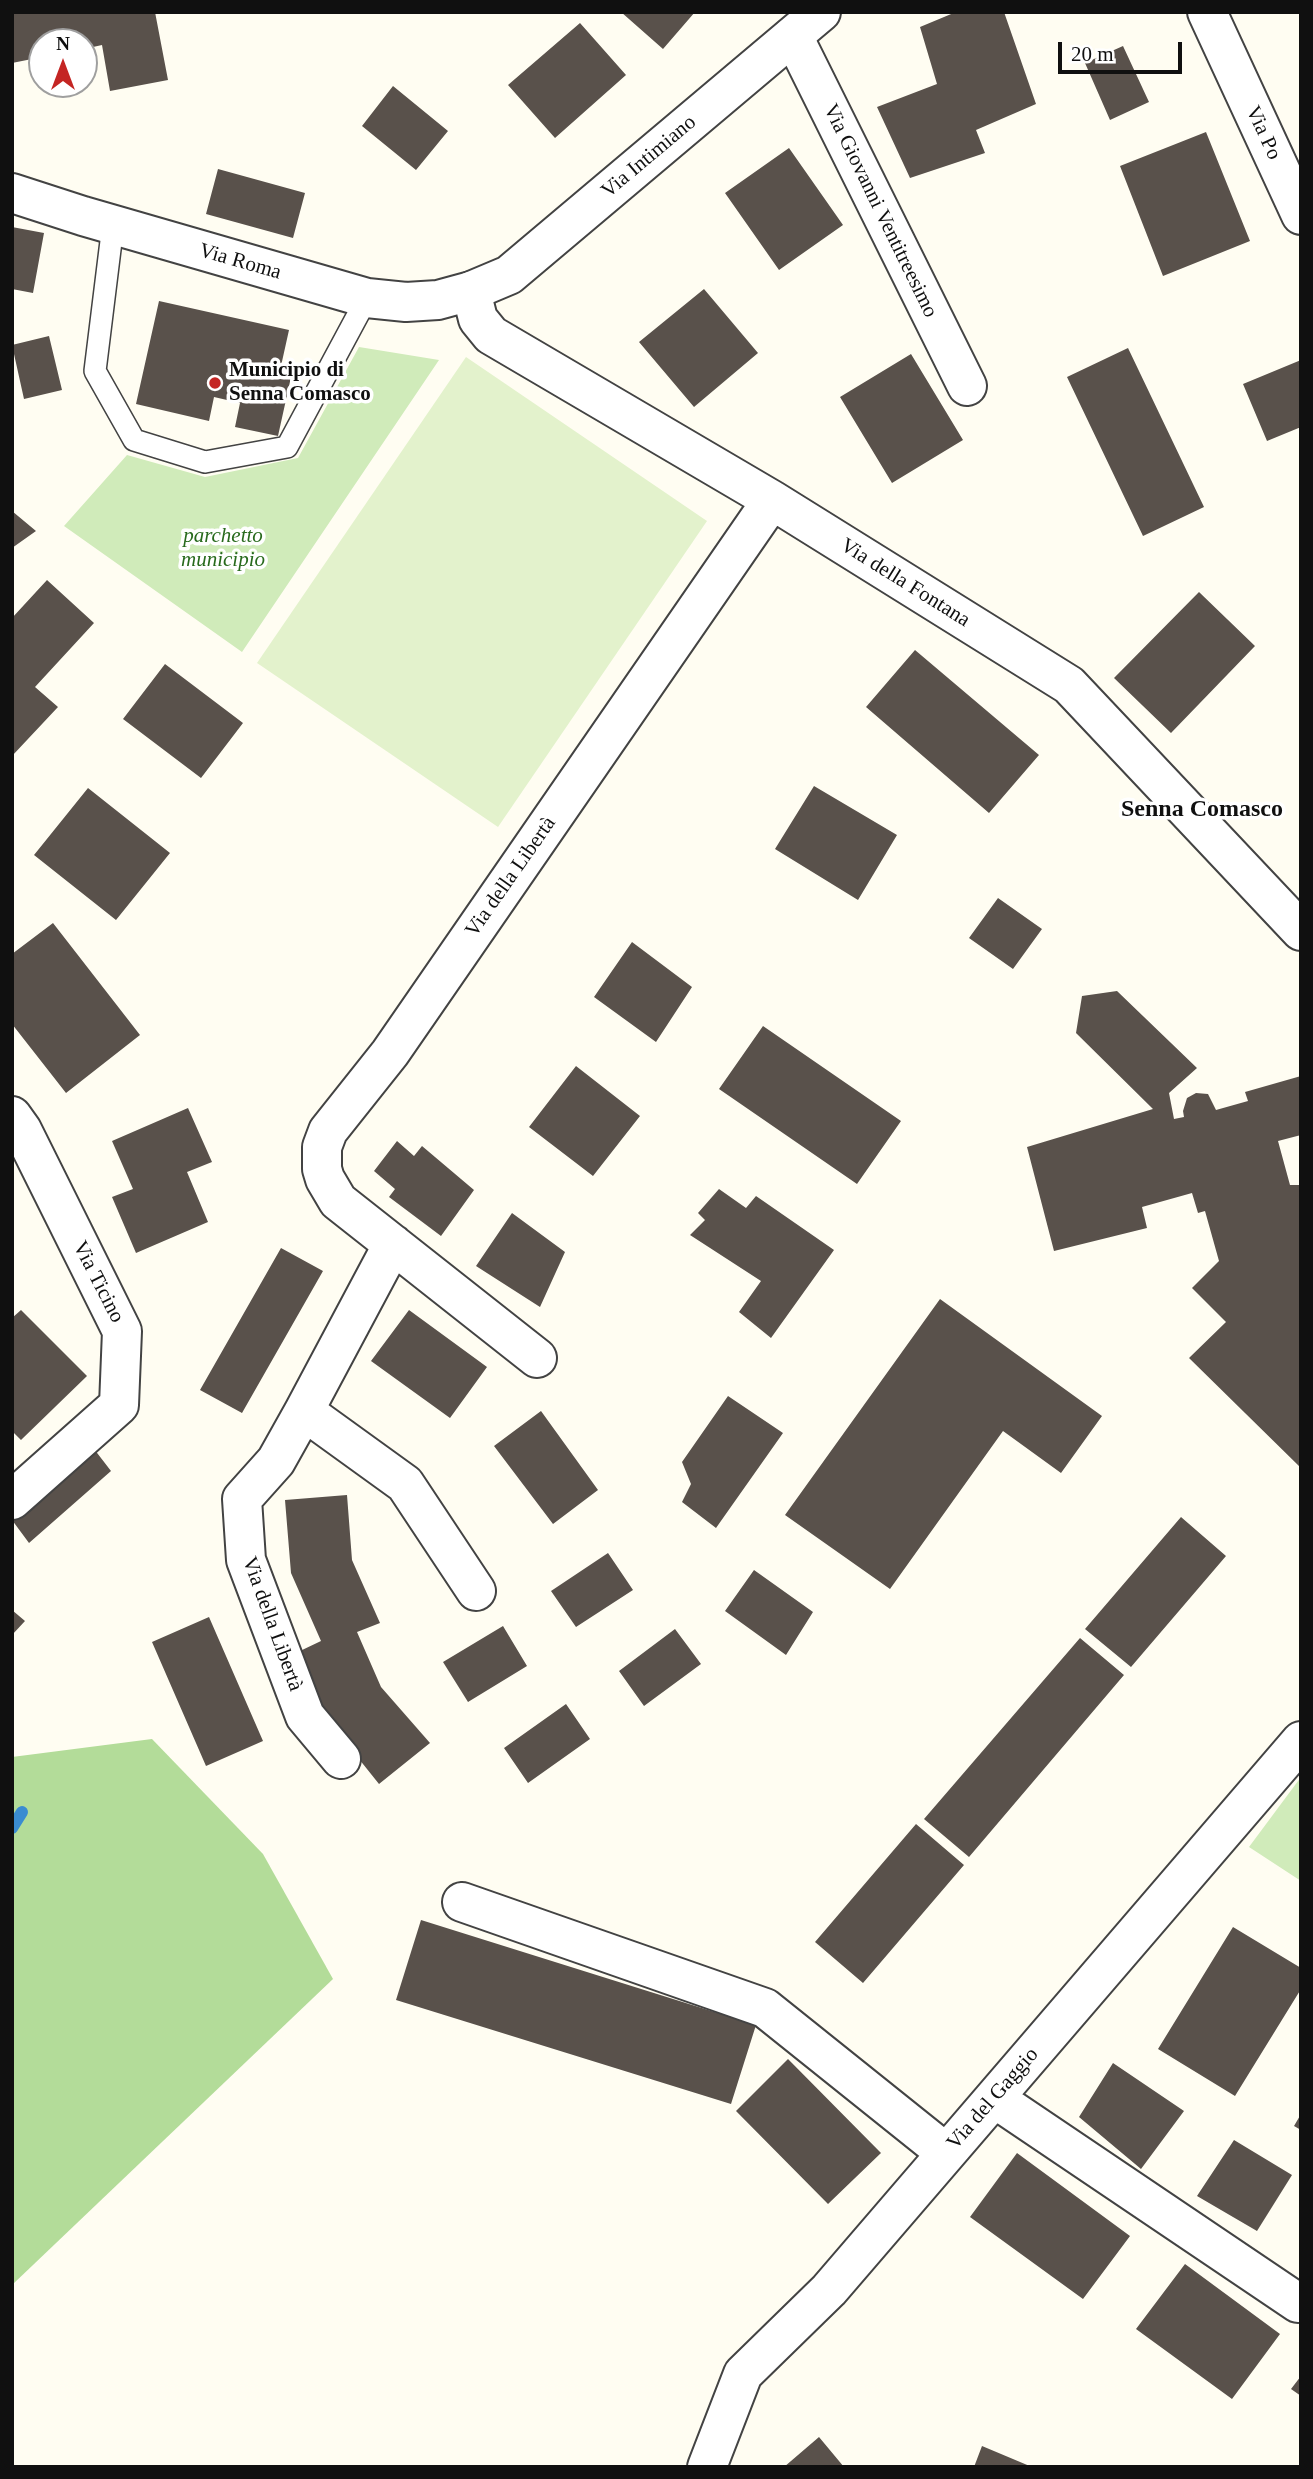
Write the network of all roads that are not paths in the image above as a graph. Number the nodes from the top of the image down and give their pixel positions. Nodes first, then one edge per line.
1 (1207, 12) edge
2 (807, 24) edge
3 (12, 193) edge
4 (1301, 215) edge
5 (113, 225) junction
6 (471, 291) junction
7 (368, 298) junction
8 (967, 386) dead end
9 (772, 500) junction
10 (1301, 931) edge
11 (12, 1116) edge
12 (393, 1244) junction
13 (537, 1359) dead end
14 (304, 1411) junction
15 (12, 1500) edge
16 (476, 1591) dead end
17 (1301, 1741) edge
18 (341, 1759) dead end
19 (462, 1902) dead end
20 (993, 2098) junction
21 (946, 2153) junction
22 (1298, 2302) dead end
23 (707, 2467) edge

1 - 4 street, Via Po
2 - 6 street, Via Intimiano
2 - 8 street, Via Giovanni Ventitreesimo
3 - 5 street, Via Roma
5 - 7 street, Via Roma
5 - 7 lane
6 - 7 street, Via Roma
6 - 9 street, Via della Fontana
9 - 10 street, Via della Fontana
9 - 12 street, Via della Libertà
11 - 15 street, Via Ticino
12 - 13 street, Via della Libertà
12 - 14 street, Via della Libertà
14 - 16 street
14 - 18 street, Via della Libertà
17 - 20 street, Via del Gaggio
19 - 21 street
20 - 21 street, Via del Gaggio
20 - 22 street
21 - 23 street, Via del Gaggio

